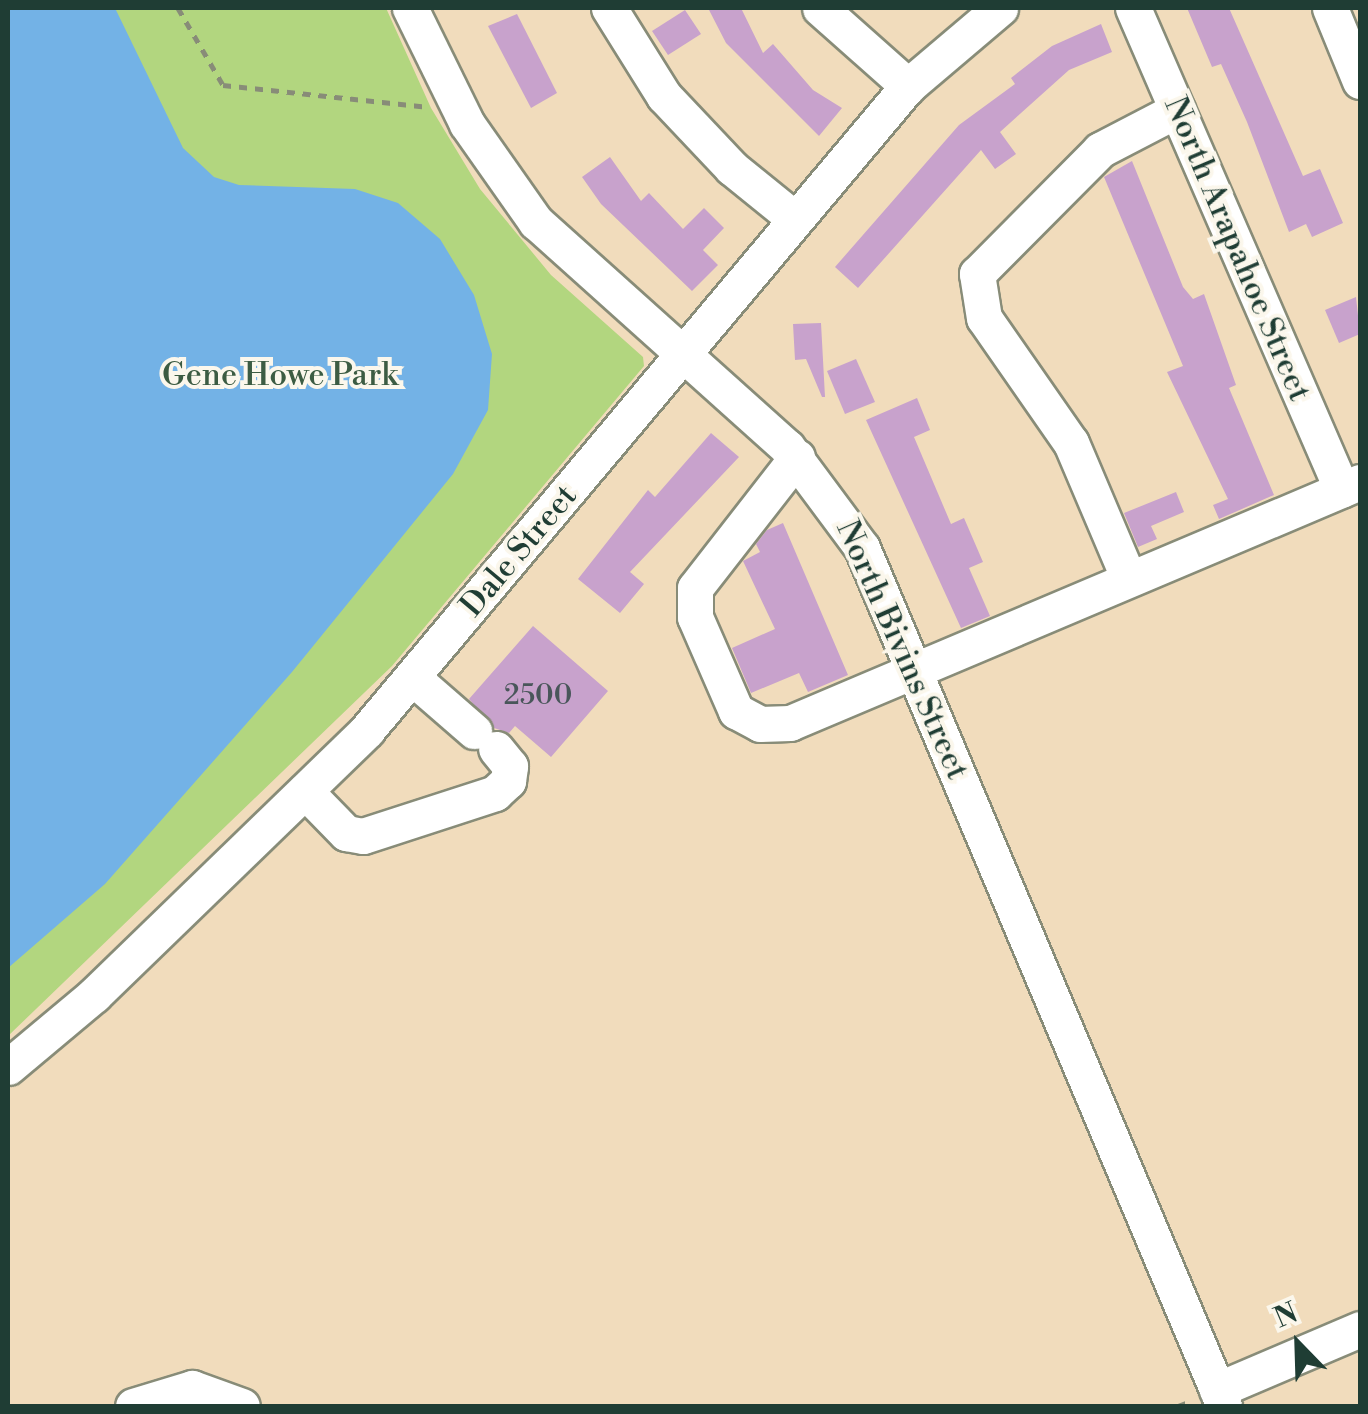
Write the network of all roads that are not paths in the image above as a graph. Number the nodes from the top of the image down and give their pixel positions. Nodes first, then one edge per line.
1 (410, 8) edge
2 (609, 8) edge
3 (820, 8) edge
4 (1000, 8) edge
5 (1133, 8) edge
6 (1330, 8) edge
7 (1360, 81) edge
8 (908, 86) junction
9 (1177, 110) junction
10 (795, 220) junction
11 (682, 355) junction
12 (797, 457) junction
13 (1351, 486) edge
14 (1128, 577) junction
15 (914, 668) junction
16 (413, 678) junction
17 (305, 791) junction
18 (8, 1067) edge
19 (1360, 1329) edge
20 (1220, 1398) edge
21 (133, 1406) edge
22 (242, 1406) edge

1 - 11 street, North Bivins Street
2 - 10 street
3 - 8 street
4 - 8 street, Dale Street
5 - 9 street, North Arapahoe Street
6 - 7 street
8 - 10 street, Dale Street
9 - 13 street, North Arapahoe Street
9 - 14 street
10 - 11 street, Dale Street
11 - 12 street, North Bivins Street
11 - 16 street, Dale Street
12 - 15 street, North Bivins Street
12 - 15 street
13 - 14 street
14 - 15 street
15 - 20 street, North Bivins Street
16 - 17 street, Dale Street
16 - 17 street
17 - 18 street, Dale Street
19 - 20 street
21 - 22 street

